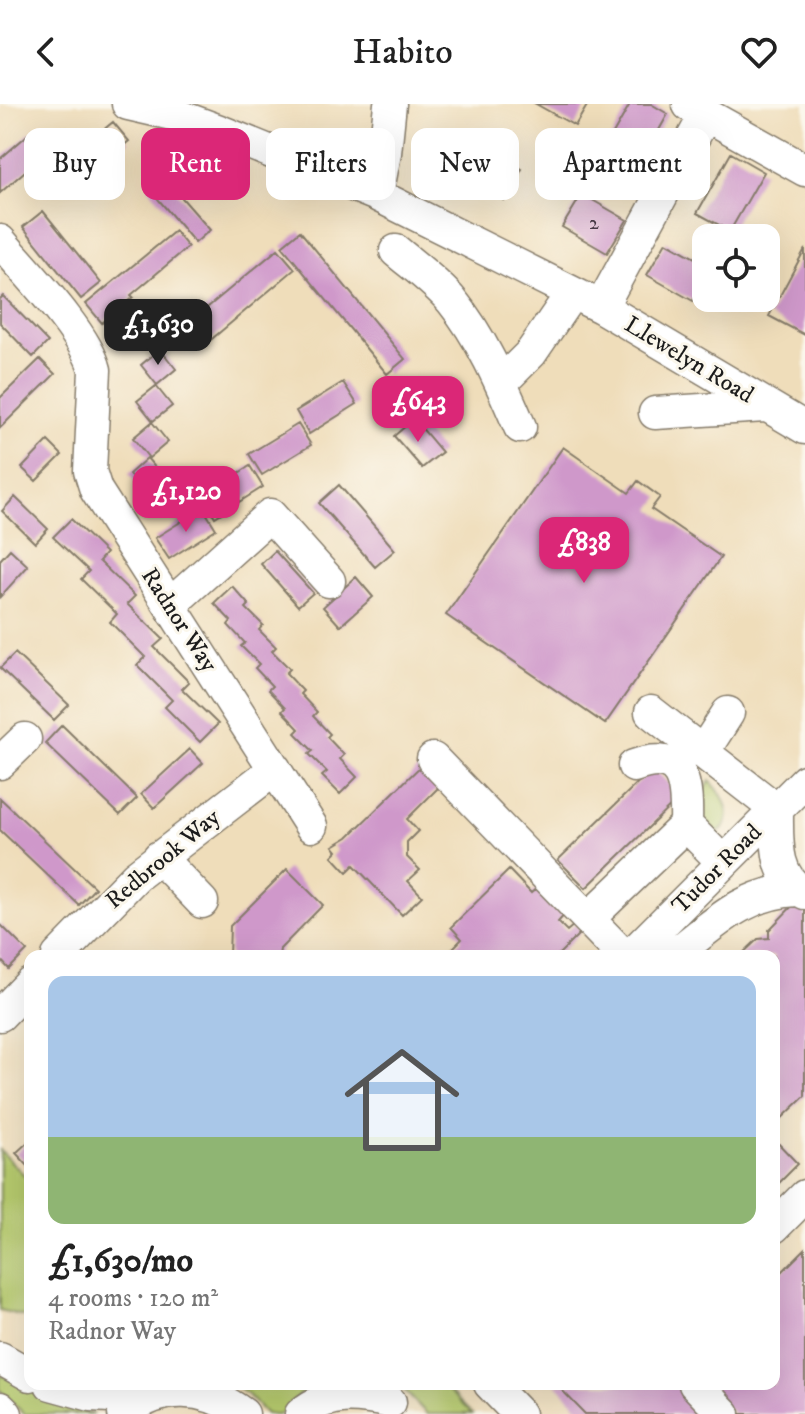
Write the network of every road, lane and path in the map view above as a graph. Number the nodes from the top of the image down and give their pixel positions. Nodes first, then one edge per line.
1 (128, 104) edge
2 (390, 104) edge
3 (697, 109) edge
4 (388, 128) edge
5 (266, 150) edge
6 (805, 170) edge
7 (387, 200) edge
8 (0, 241) edge
9 (396, 251) dead end
10 (572, 293) junction
11 (601, 307) junction
12 (501, 383) junction
13 (765, 406) junction
14 (655, 413) dead end
15 (520, 427) dead end
16 (805, 428) edge
17 (329, 581) dead end
18 (170, 605) junction
19 (651, 712) dead end
20 (728, 713) dead end
21 (25, 739) dead end
22 (703, 752) junction
23 (433, 759) dead end
24 (0, 763) edge
25 (634, 766) dead end
26 (275, 769) junction
27 (805, 781) edge
28 (777, 810) junction
29 (686, 825) junction
30 (311, 826) dead end
31 (159, 857) junction
32 (723, 862) junction
33 (802, 891) edge
34 (202, 902) dead end
35 (588, 919) junction
36 (64, 950) edge
37 (621, 950) edge
38 (633, 950) edge
39 (681, 950) edge
40 (24, 990) edge
41 (1, 1012) edge
42 (803, 1203) edge
43 (780, 1222) edge
44 (0, 1358) edge
45 (24, 1372) edge
46 (73, 1390) edge
47 (496, 1390) edge
48 (701, 1390) edge
49 (154, 1397) edge
50 (390, 1400) edge
51 (0, 1408) edge
52 (6, 1414) edge
53 (243, 1414) edge
54 (301, 1414) edge
55 (519, 1414) edge
56 (724, 1414) edge

1 - 5 street, Llewelyn Road
2 - 4 street
3 - 6 street
3 - 11 street
7 - 10 street, Llewelyn Road
8 - 18 street, Radnor Way
9 - 12 street
10 - 11 street, Llewelyn Road
10 - 12 street
11 - 13 street, Llewelyn Road
12 - 15 street
13 - 14 street
13 - 16 street, Llewelyn Road
17 - 18 street
18 - 26 street, Radnor Way
19 - 22 street
20 - 22 street
21 - 24 street
22 - 28 street
23 - 35 street
25 - 29 street
26 - 30 street, Radnor Way
26 - 31 street, Redbrook Way
27 - 28 street, Tudor Road
28 - 32 street, Tudor Road
28 - 33 street
29 - 32 street
29 - 35 street
31 - 34 street
31 - 36 street, Redbrook Way
32 - 38 street, Tudor Road
33 - 39 street
35 - 37 street
40 - 41 street
42 - 43 street
44 - 45 street
46 - 49 street
47 - 55 street
48 - 56 street
49 - 53 street
50 - 54 street
51 - 52 street

